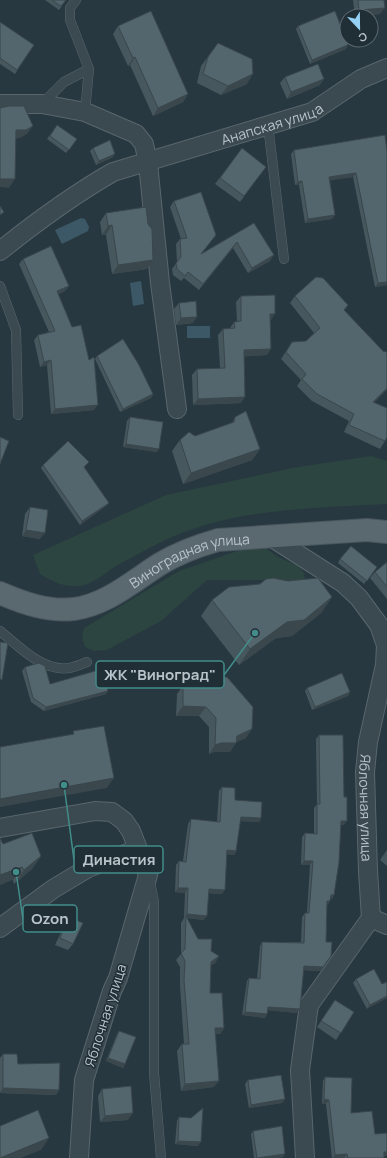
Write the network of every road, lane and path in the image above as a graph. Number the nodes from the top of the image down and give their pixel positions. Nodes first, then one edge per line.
1 (76, 0) edge
2 (387, 68) edge
3 (89, 69) junction
4 (0, 104) edge
5 (42, 104) junction
6 (85, 112) junction
7 (268, 125) junction
8 (148, 163) junction
9 (0, 251) edge
10 (284, 259) dead end
11 (0, 286) edge
12 (177, 409) dead end
13 (18, 415) dead end
14 (387, 532) edge
15 (271, 536) junction
16 (0, 593) edge
17 (0, 631) edge
18 (87, 662) dead end
19 (0, 828) edge
20 (138, 849) junction
21 (148, 875) junction
22 (379, 922) edge
23 (0, 928) edge
24 (78, 1158) edge
25 (161, 1158) edge
26 (305, 1158) edge

1 - 3 lane
2 - 7 street, Анапская улица
3 - 5 lane
3 - 6 lane
4 - 5 street
5 - 6 street
6 - 8 street
7 - 8 street, Анапская улица
7 - 10 lane
8 - 9 street, Анапская улица
8 - 12 street
11 - 13 lane
14 - 15 main road, Виноградная улица
15 - 16 main road, Виноградная улица
15 - 22 street, Яблочная улица
17 - 18 lane
19 - 20 street
20 - 21 street
20 - 23 street
21 - 24 street, Яблочная улица
21 - 25 lane
22 - 26 street, Яблочная улица

